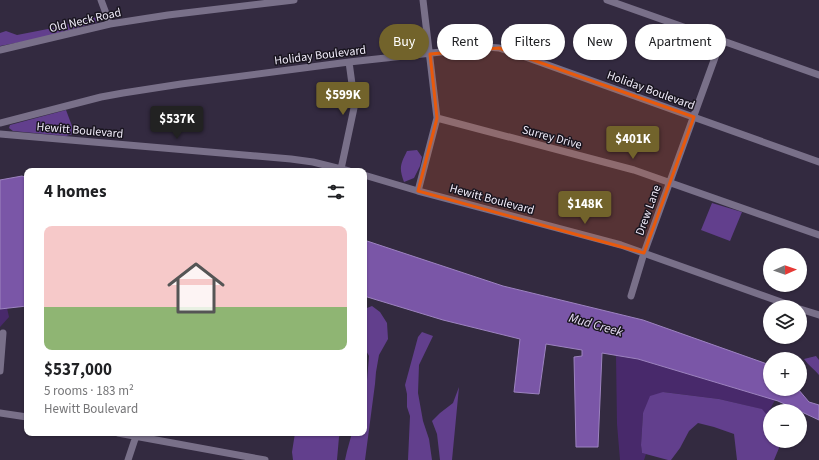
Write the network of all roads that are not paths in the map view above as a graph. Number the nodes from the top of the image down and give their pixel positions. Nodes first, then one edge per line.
1 (100, 0) edge
2 (294, 0) edge
3 (423, 0) edge
4 (607, 0) edge
5 (266, 2) edge
6 (110, 24) junction
7 (673, 24) edge
8 (726, 43) edge
9 (0, 50) edge
10 (430, 54) junction
11 (714, 60) edge
12 (349, 62) junction
13 (819, 75) edge
14 (694, 117) junction
15 (437, 118) junction
16 (0, 123) edge
17 (0, 134) edge
18 (819, 162) edge
19 (337, 168) edge
20 (341, 168) edge
21 (367, 176) edge
22 (670, 182) junction
23 (418, 190) junction
24 (819, 235) edge
25 (644, 253) junction
26 (631, 296) dead end
27 (775, 300) edge
28 (807, 311) edge
29 (819, 315) edge
30 (2, 334) dead end
31 (0, 372) edge
32 (0, 413) edge
33 (24, 417) edge
34 (136, 436) joint
35 (128, 460) edge
36 (265, 460) edge

1 - 6 street
2 - 5 street, Old Neck Road
3 - 10 street
4 - 7 street
5 - 6 street, Old Neck Road
6 - 9 street, Old Neck Road
8 - 13 street
10 - 12 street, Holiday Boulevard
10 - 14 street, Holiday Boulevard
10 - 15 street
11 - 14 street, Drew Lane
12 - 16 street, Holiday Boulevard
12 - 20 street
14 - 18 street, Holiday Boulevard
14 - 22 street, Drew Lane
15 - 22 street, Surrey Drive
15 - 23 street
17 - 19 street, Hewitt Boulevard
21 - 23 street, Hewitt Boulevard
22 - 24 street, Surrey Drive
22 - 25 street, Drew Lane
23 - 25 street, Hewitt Boulevard
25 - 26 street, Drew Lane
25 - 27 street, Hewitt Boulevard
28 - 29 street
30 - 31 street
32 - 33 street
34 - 35 street
34 - 36 street

